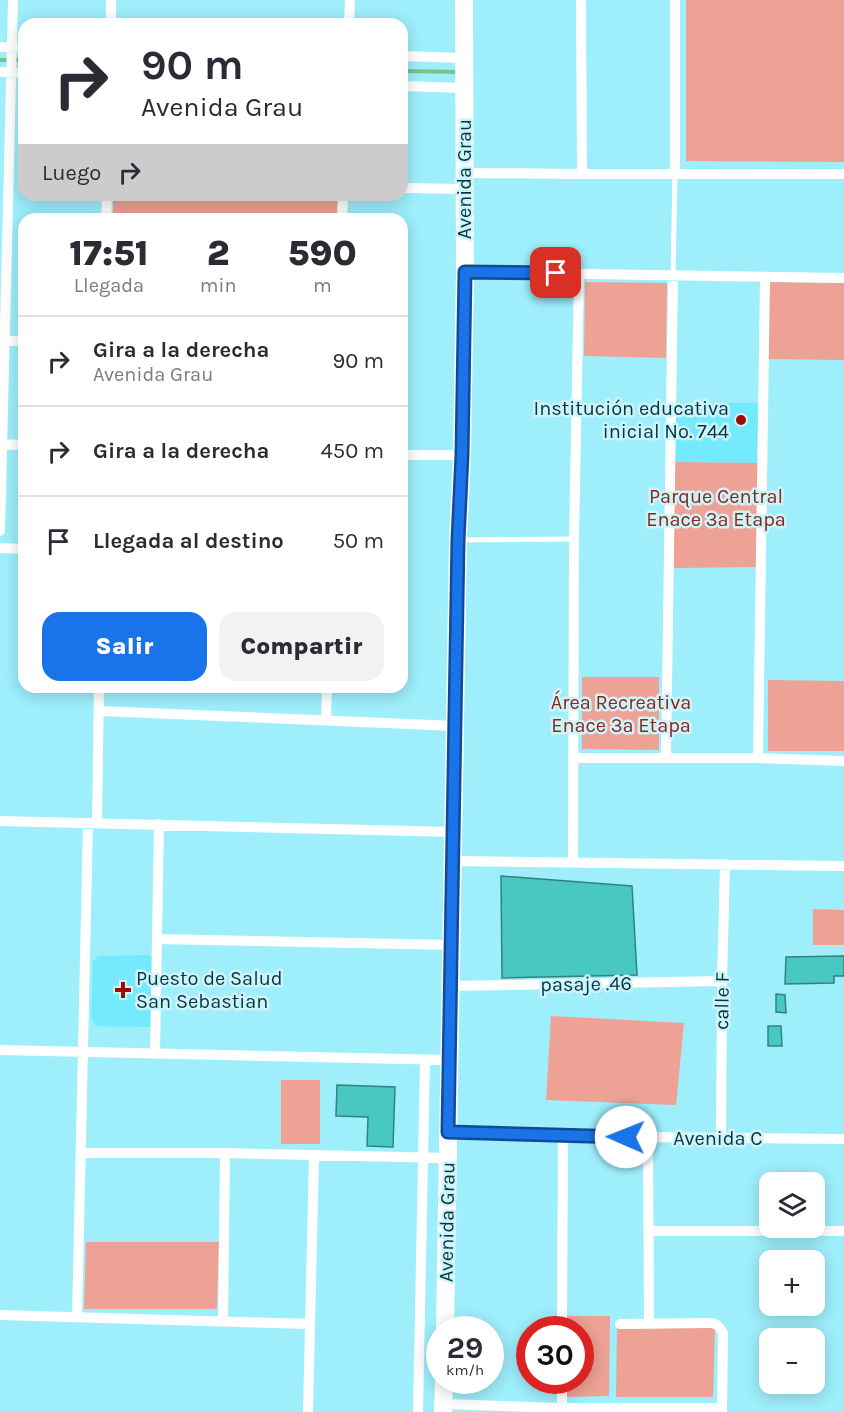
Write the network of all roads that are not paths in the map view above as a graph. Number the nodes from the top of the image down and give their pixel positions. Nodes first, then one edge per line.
1 (13, 0) edge
2 (111, 0) edge
3 (350, 0) edge
4 (464, 0) edge
5 (581, 0) edge
6 (675, 0) edge
7 (111, 18) edge
8 (349, 18) edge
9 (6, 47) edge
10 (408, 56) edge
11 (463, 58) junction
12 (5, 72) edge
13 (408, 86) edge
14 (463, 87) junction
15 (582, 174) junction
16 (675, 174) junction
17 (844, 174) edge
18 (4, 179) edge
19 (464, 181) junction
20 (408, 187) edge
21 (465, 272) junction
22 (579, 273) junction
23 (673, 275) junction
24 (765, 278) junction
25 (844, 278) edge
26 (4, 341) junction
27 (18, 341) edge
28 (1, 444) edge
29 (18, 445) edge
30 (408, 455) edge
31 (462, 455) junction
32 (0, 531) edge
33 (574, 539) junction
34 (458, 540) junction
35 (0, 548) edge
36 (18, 549) edge
37 (99, 693) edge
38 (327, 693) edge
39 (99, 711) junction
40 (326, 720) junction
41 (456, 726) junction
42 (573, 758) junction
43 (666, 758) junction
44 (758, 758) junction
45 (844, 760) edge
46 (0, 821) edge
47 (93, 823) junction
48 (159, 824) junction
49 (454, 832) junction
50 (454, 861) junction
51 (573, 862) junction
52 (725, 864) junction
53 (844, 866) edge
54 (157, 939) junction
55 (452, 945) junction
56 (722, 981) junction
57 (450, 986) junction
58 (0, 1050) edge
59 (82, 1051) junction
60 (155, 1054) junction
61 (425, 1060) junction
62 (450, 1060) junction
63 (448, 1132) junction
64 (563, 1136) junction
65 (648, 1137) junction
66 (722, 1137) junction
67 (844, 1139) edge
68 (81, 1153) junction
69 (225, 1154) junction
70 (314, 1155) junction
71 (424, 1157) junction
72 (448, 1158) junction
73 (649, 1231) junction
74 (844, 1231) edge
75 (0, 1315) edge
76 (445, 1316) edge
77 (562, 1316) edge
78 (77, 1318) junction
79 (223, 1321) junction
80 (310, 1324) junction
81 (620, 1324) dead end
82 (649, 1324) junction
83 (562, 1394) edge
84 (443, 1408) edge
85 (562, 1408) junction
86 (645, 1409) edge
87 (722, 1410) edge
88 (308, 1412) edge
89 (418, 1412) edge

1 - 9 street
2 - 7 street
3 - 8 street
4 - 11 main road, Avenida Grau
5 - 15 street
6 - 16 street
9 - 12 street
10 - 11 street
11 - 14 main road, Avenida Grau
12 - 18 street
13 - 14 street
14 - 19 main road, Avenida Grau
15 - 16 street
15 - 19 street
16 - 17 street
16 - 23 lane
18 - 26 street
19 - 20 street
19 - 21 main road, Avenida Grau
21 - 22 street
21 - 31 main road, Avenida Grau
22 - 23 street
22 - 33 street
23 - 24 street
23 - 43 street
24 - 25 street
24 - 44 street
26 - 27 street
26 - 28 street
28 - 29 street
28 - 32 street
30 - 31 street
31 - 34 main road, Avenida Grau
33 - 34 lane
33 - 42 street
34 - 41 main road, Avenida Grau
35 - 36 street
37 - 39 street
38 - 40 street
39 - 40 street
39 - 47 street
40 - 41 street
41 - 49 main road, Avenida Grau
42 - 43 street
42 - 51 street
43 - 44 street
44 - 45 street
46 - 47 street
47 - 48 street
47 - 59 street
48 - 49 street
48 - 54 street
49 - 50 main road, Avenida Grau
50 - 51 street
50 - 55 main road, Avenida Grau
51 - 52 street
52 - 53 street
52 - 56 street, calle F
54 - 55 street
54 - 60 street
55 - 57 main road, Avenida Grau
56 - 57 street, pasaje .46
56 - 66 street, calle F
57 - 62 main road, Avenida Grau
58 - 59 street
59 - 60 street
59 - 68 street
60 - 61 street
61 - 62 street
61 - 71 street, Avenida Grau
62 - 63 main road, Avenida Grau
63 - 64 street, Avenida C
63 - 72 main road, Avenida Grau
64 - 65 street, Avenida C
64 - 77 street
65 - 66 street, Avenida C
65 - 73 street
66 - 67 street, Avenida C
68 - 69 street
68 - 78 street
69 - 70 street
69 - 79 street
70 - 71 street
70 - 80 street
71 - 72 street
71 - 89 street, Avenida Grau
72 - 76 main road, Avenida Grau
73 - 74 street
73 - 82 street
75 - 78 street
78 - 79 street
79 - 80 street
80 - 88 street
81 - 82 street
82 - 87 street
83 - 85 street
84 - 85 street
85 - 86 street
86 - 87 street

